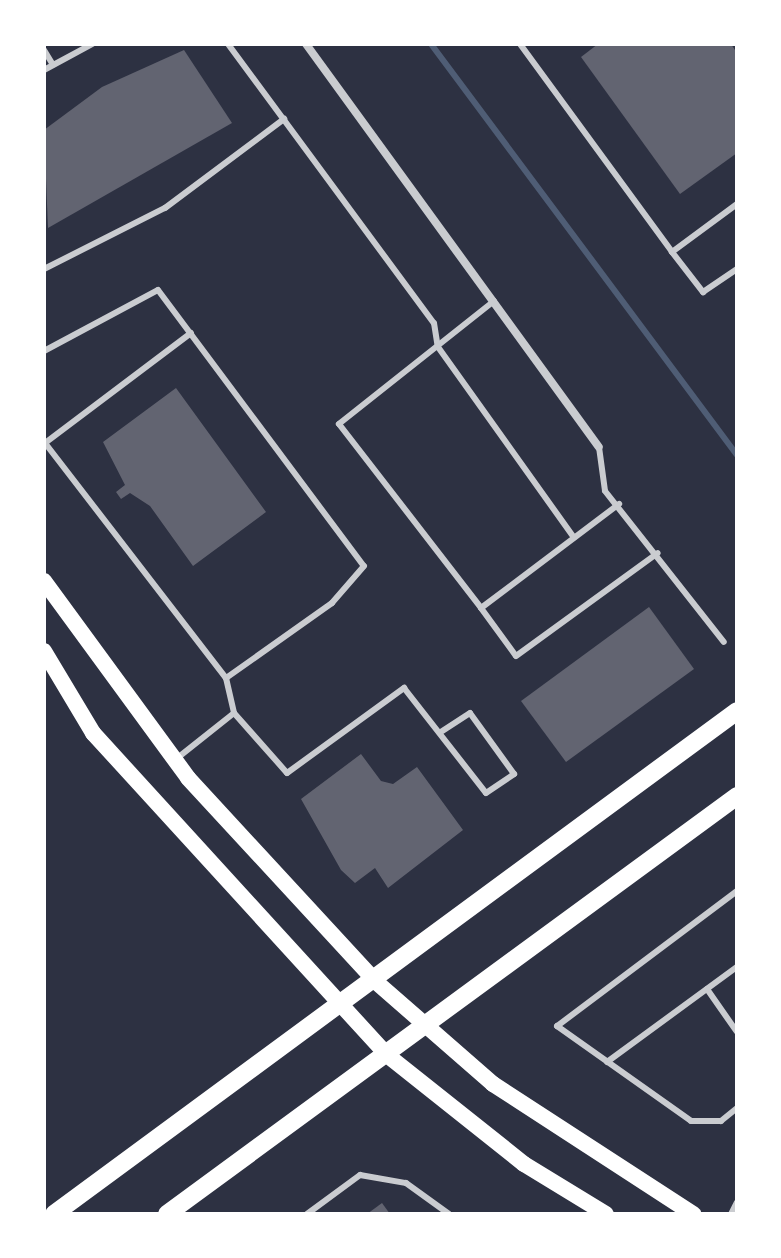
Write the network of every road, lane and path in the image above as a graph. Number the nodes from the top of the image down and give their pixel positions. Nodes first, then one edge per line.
1 (92, 44) edge
2 (228, 44) edge
3 (306, 44) edge
4 (532, 44) edge
5 (523, 47) edge
6 (44, 50) edge
7 (53, 65) junction
8 (44, 70) edge
9 (284, 119) junction
10 (737, 204) edge
11 (672, 252) junction
12 (44, 269) edge
13 (737, 269) edge
14 (494, 301) junction
15 (191, 333) junction
16 (438, 347) junction
17 (44, 351) edge
18 (44, 443) edge
19 (599, 447) joint
20 (619, 504) junction
21 (574, 538) junction
22 (658, 553) junction
23 (44, 581) edge
24 (481, 608) junction
25 (724, 642) dead end
26 (44, 651) edge
27 (226, 678) junction
28 (737, 711) edge
29 (234, 713) junction
30 (442, 731) junction
31 (175, 761) junction
32 (737, 796) edge
33 (737, 891) edge
34 (737, 967) edge
35 (375, 981) junction
36 (707, 989) junction
37 (339, 1006) junction
38 (426, 1028) junction
39 (737, 1032) edge
40 (387, 1055) junction
41 (607, 1062) junction
42 (737, 1108) edge
43 (737, 1202) edge
44 (54, 1214) edge
45 (167, 1214) edge
46 (307, 1214) edge
47 (449, 1214) edge
48 (606, 1214) edge
49 (693, 1214) edge
50 (731, 1214) edge

1 - 7 lane
2 - 9 lane
3 - 14 street
4 - 5 lane
5 - 11 lane
6 - 7 lane
7 - 8 lane
9 - 12 lane
9 - 16 lane
10 - 11 lane
11 - 13 lane
14 - 16 lane
14 - 19 street
15 - 17 lane
15 - 18 lane
15 - 27 lane
16 - 21 lane
16 - 24 lane
18 - 27 lane
19 - 20 lane
20 - 21 lane
20 - 22 lane
21 - 24 lane
22 - 24 lane
22 - 25 lane
23 - 31 main road
26 - 37 main road
27 - 29 lane
28 - 35 main road
29 - 30 lane
29 - 31 lane
30 - 30 lane
31 - 35 main road
32 - 38 main road
33 - 41 lane
34 - 36 lane
35 - 37 main road
35 - 38 main road
36 - 39 lane
36 - 41 lane
37 - 40 main road
37 - 44 main road
38 - 40 main road
38 - 49 main road
40 - 45 main road
40 - 48 main road
41 - 42 lane
43 - 50 lane
46 - 47 lane

